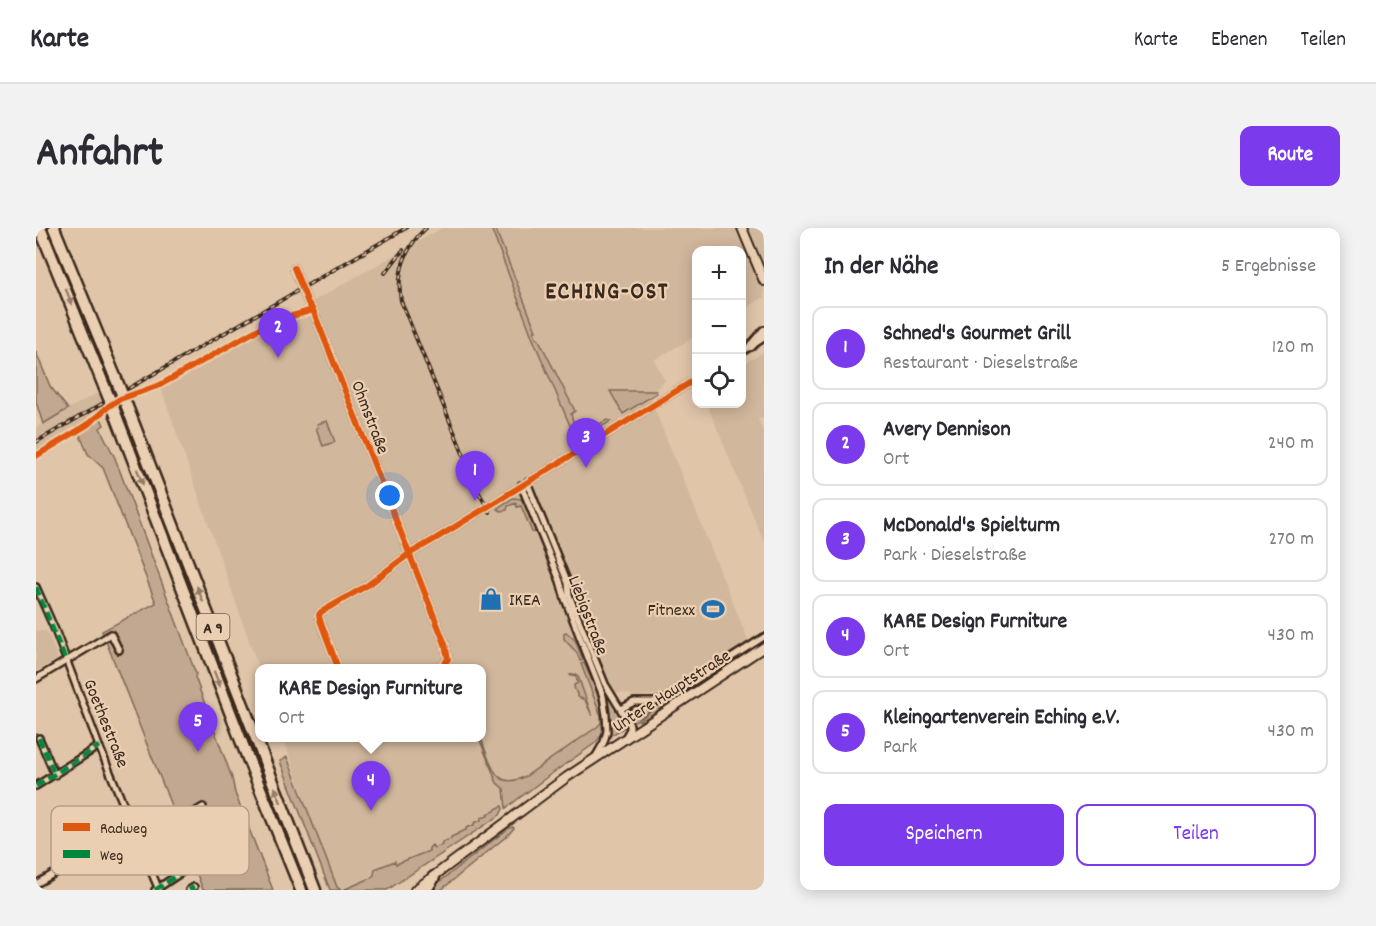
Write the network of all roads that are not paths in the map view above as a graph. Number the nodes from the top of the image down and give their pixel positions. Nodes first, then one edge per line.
1 (40, 228) edge
2 (54, 228) edge
3 (742, 228) edge
4 (294, 268) dead end
5 (764, 281) edge
6 (764, 330) edge
7 (764, 338) edge
8 (752, 346) junction
9 (746, 349) edge
10 (692, 381) edge
11 (524, 484) junction
12 (409, 554) junction
13 (36, 587) edge
14 (38, 599) edge
15 (764, 637) edge
16 (764, 647) edge
17 (119, 650) dead end
18 (66, 661) junction
19 (336, 664) edge
20 (444, 664) edge
21 (36, 679) edge
22 (621, 709) junction
23 (646, 724) junction
24 (630, 725) junction
25 (255, 736) edge
26 (39, 738) dead end
27 (623, 739) junction
28 (257, 742) edge
29 (99, 746) junction
30 (594, 758) junction
31 (55, 775) junction
32 (36, 786) edge
33 (124, 806) edge
34 (52, 875) edge
35 (178, 875) edge
36 (434, 877) junction
37 (36, 884) edge
38 (158, 889) edge
39 (301, 890) edge
40 (315, 890) edge
41 (415, 890) edge
42 (426, 890) edge

1 -> 39 highway, A 9, bridge
25 -> 2 highway, A 9, bridge
3 - 5 main road
4 - 12 street, Ohmstraße
6 - 8 main road
7 - 8 street
8 - 9 street
10 - 11 street
11 - 12 street
11 - 22 street, Liebigstraße
11 - 30 street, Liebigstraße
12 - 19 street
12 - 20 street, Ohmstraße
13 - 14 street, Goethestraße
14 - 18 street, Goethestraße
15 - 22 street
16 - 23 main road, Untere Hauptstraße
17 - 18 street
18 - 21 street
18 - 29 street, Goethestraße
22 - 24 street, Liebigstraße
23 - 24 street
23 - 27 main road, Untere Hauptstraße
24 - 27 street
26 - 31 street
27 - 30 main road, Untere Hauptstraße
40 -> 28 highway, A 9, bridge
29 - 31 street
29 - 33 street, Goethestraße
30 - 36 main road, Untere Hauptstraße
31 - 32 street
34 - 37 street
35 - 38 street, Goethestraße
36 - 41 main road, Untere Hauptstraße
36 - 42 highway

